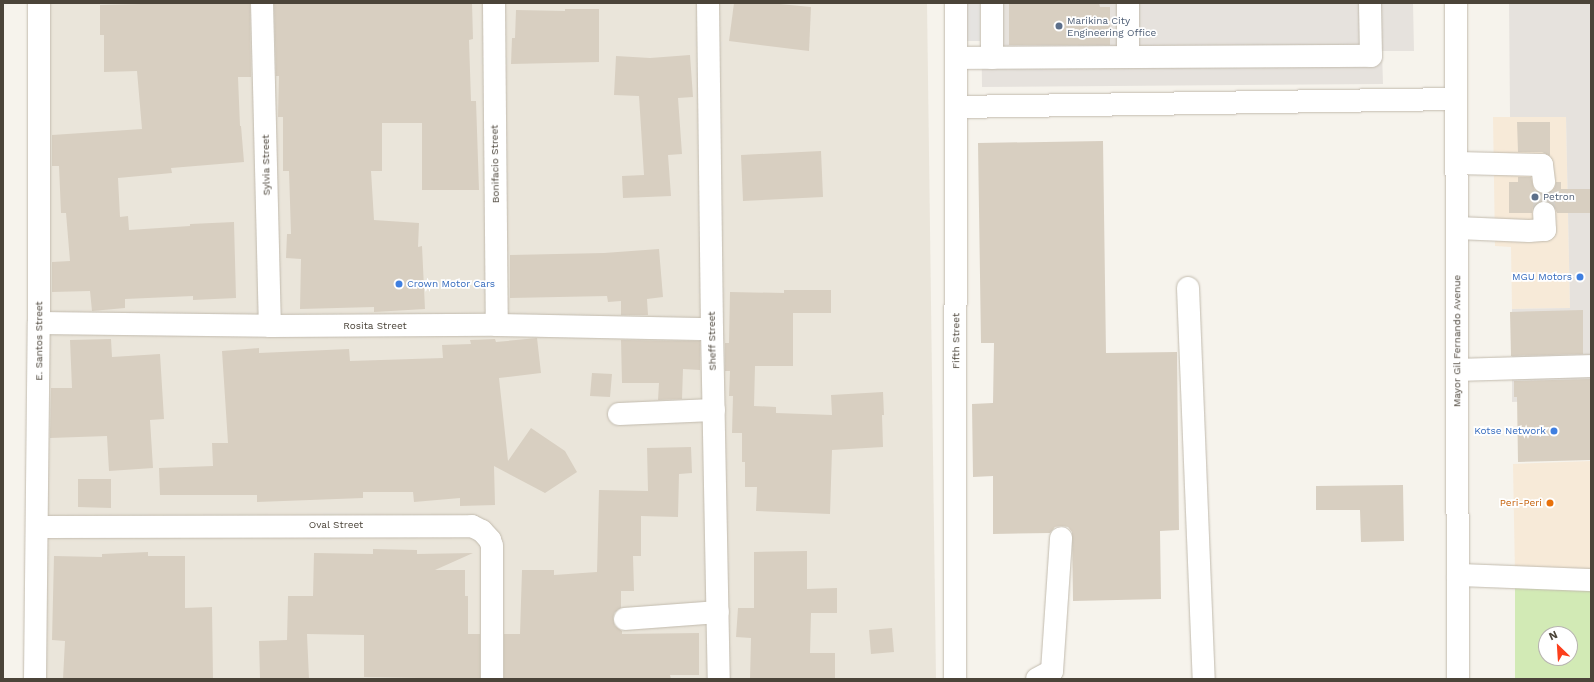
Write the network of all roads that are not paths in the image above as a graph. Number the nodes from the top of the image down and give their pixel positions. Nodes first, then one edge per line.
1 (39, 3) edge
2 (262, 3) edge
3 (494, 3) edge
4 (708, 3) edge
5 (956, 3) edge
6 (992, 3) edge
7 (1128, 3) edge
8 (1370, 3) edge
9 (1456, 3) edge
10 (1128, 57) junction
11 (956, 58) junction
12 (992, 58) junction
13 (1456, 99) junction
14 (956, 107) junction
15 (1456, 163) junction
16 (1544, 182) tunnel mouth
17 (1544, 213) tunnel mouth
18 (1457, 228) junction
19 (1188, 288) dead end
20 (39, 323) junction
21 (497, 325) junction
22 (270, 326) junction
23 (712, 329) junction
24 (1591, 366) edge
25 (1458, 370) junction
26 (714, 410) junction
27 (619, 414) dead end
28 (38, 527) junction
29 (1061, 538) dead end
30 (1458, 575) junction
31 (1591, 580) edge
32 (718, 612) junction
33 (625, 619) dead end
34 (34, 679) edge
35 (492, 679) edge
36 (719, 679) edge
37 (955, 679) edge
38 (1037, 679) edge
39 (1204, 679) edge
40 (1458, 679) edge

1 - 20 street, E. Santos Street
2 - 22 street, Sylvia Street
3 - 21 street, Bonifacio Street
4 - 23 street, Sheff Street
5 - 11 street, Fifth Street
6 - 12 street
7 - 10 street
8 - 10 street
9 - 13 street, Mayor Gil Fernando Avenue
10 - 12 street
11 - 12 street
11 - 14 street, Fifth Street
13 - 14 street
13 - 15 street, Mayor Gil Fernando Avenue
14 - 37 street, Fifth Street
15 - 16 street
15 - 18 street, Mayor Gil Fernando Avenue
17 - 18 street
18 - 25 street, Mayor Gil Fernando Avenue
19 - 39 street
20 - 22 street, Rosita Street
20 - 28 street, E. Santos Street
21 - 22 street, Rosita Street
21 - 23 street, Rosita Street
23 - 26 street, Sheff Street
24 - 25 street
25 - 30 street, Mayor Gil Fernando Avenue
26 - 27 street
26 - 32 street, Sheff Street
28 - 34 street, E. Santos Street
28 - 35 street, Oval Street
29 - 38 street
30 - 31 street
30 - 40 street, Mayor Gil Fernando Avenue
32 - 33 street
32 - 36 street, Sheff Street

